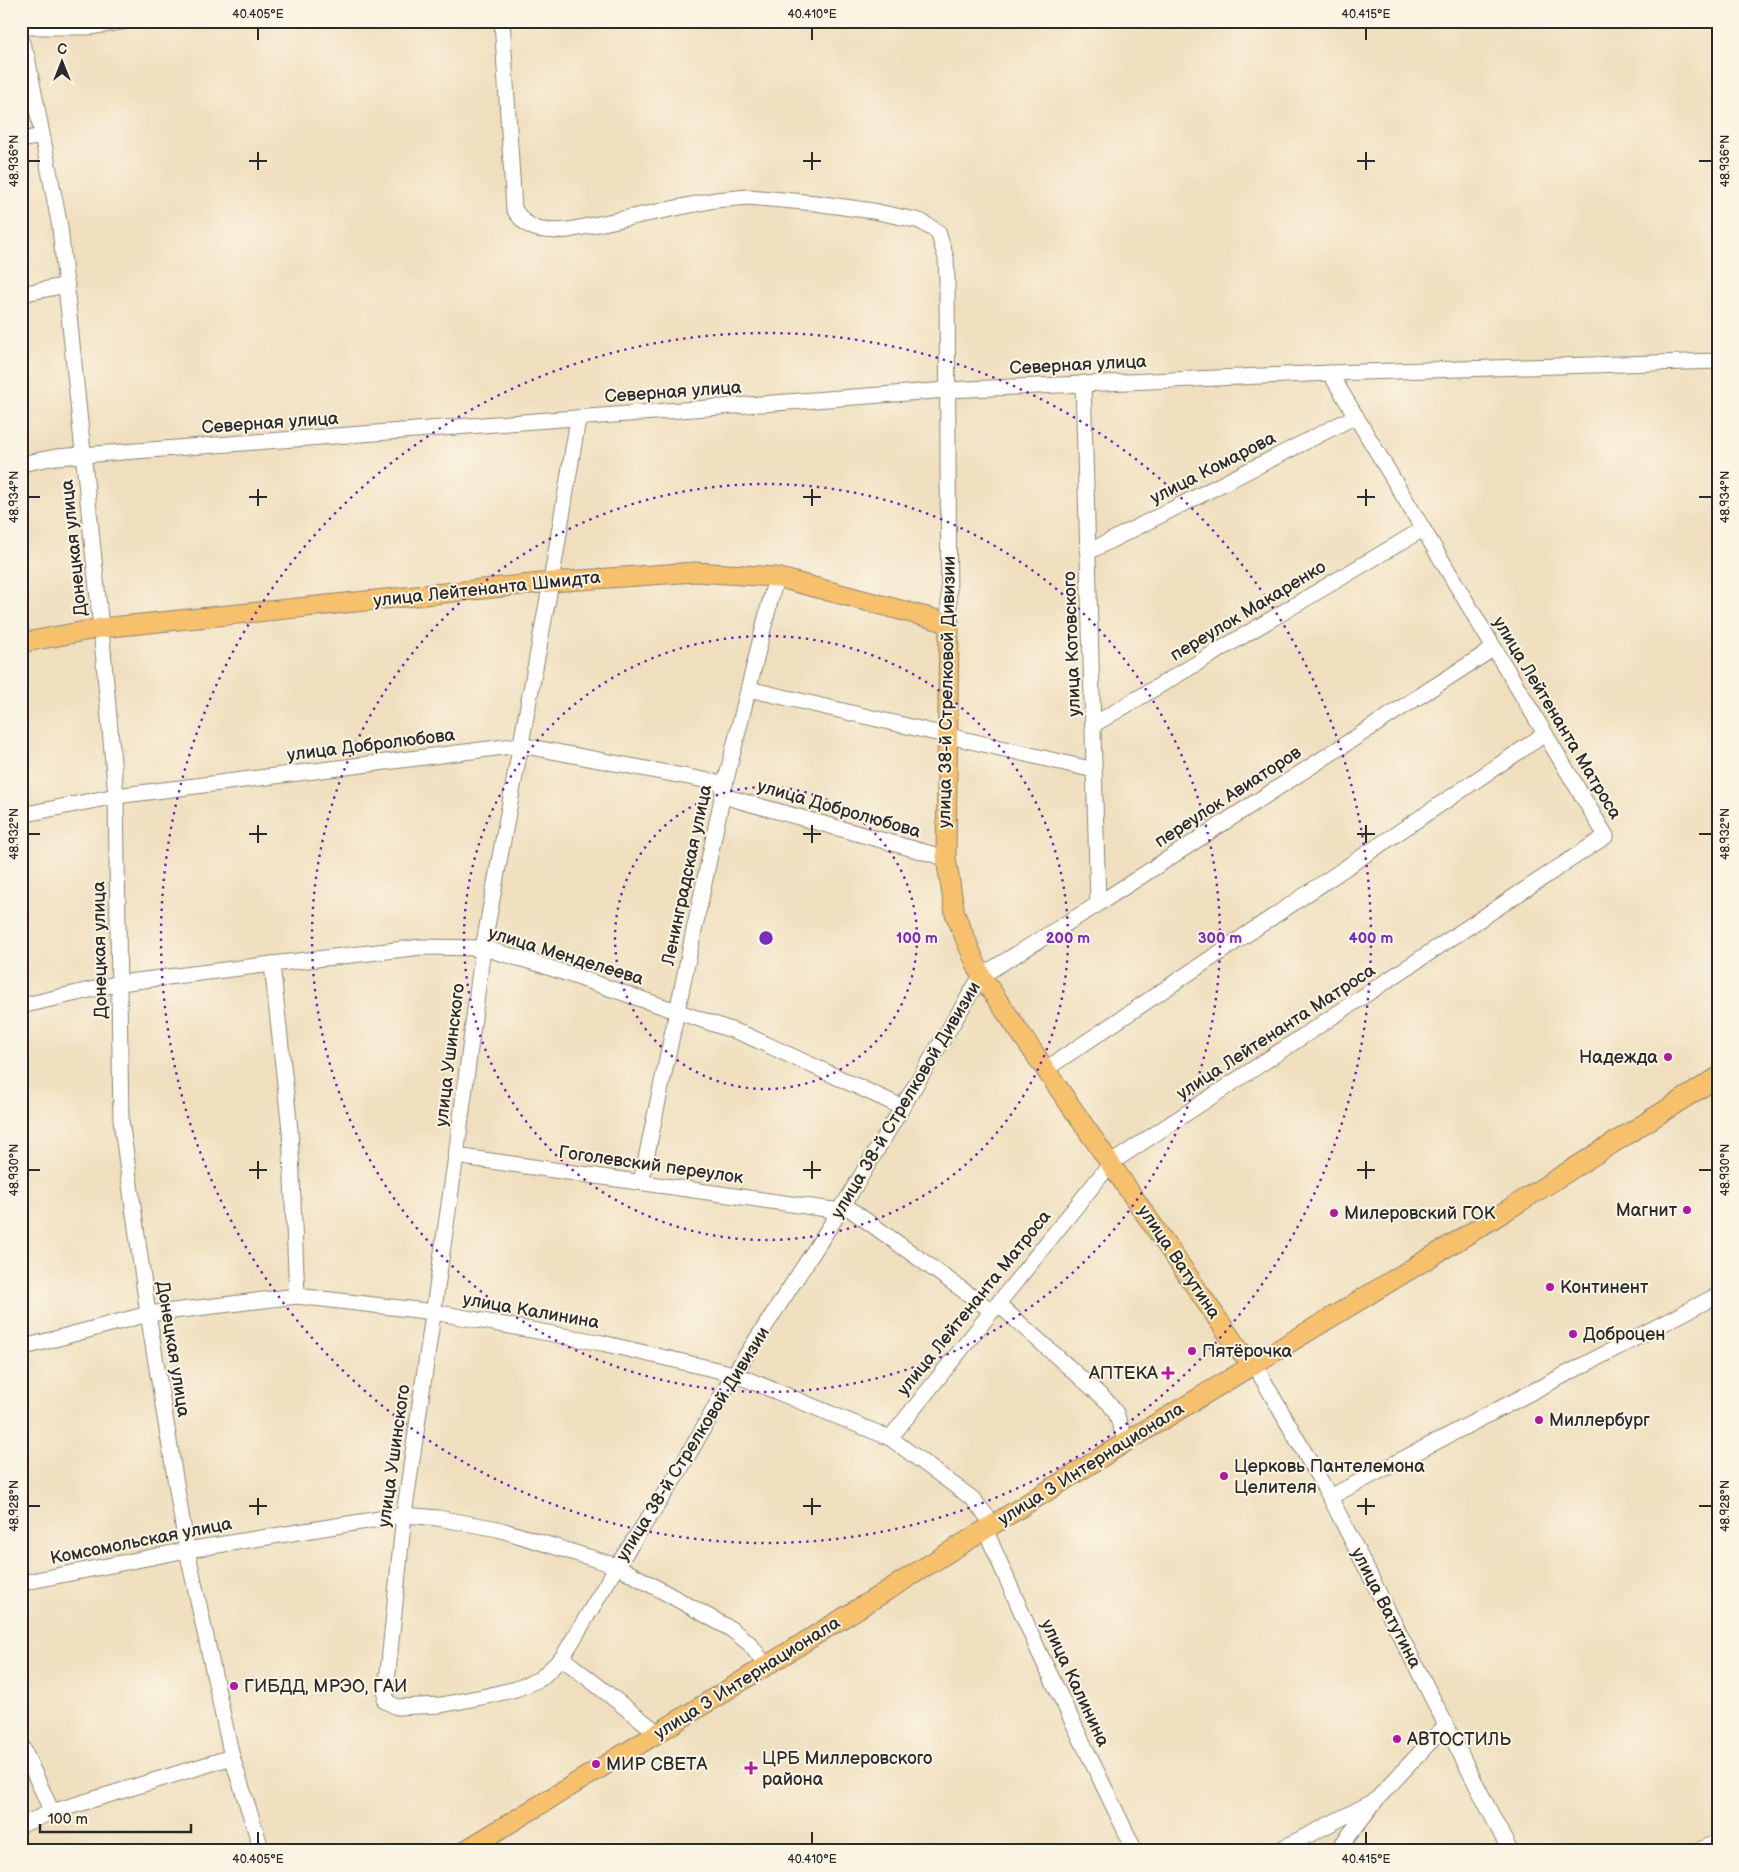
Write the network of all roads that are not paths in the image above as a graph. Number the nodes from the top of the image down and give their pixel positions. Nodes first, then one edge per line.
1 (126, 21) edge
2 (502, 21) edge
3 (21, 27) edge
4 (21, 41) edge
5 (42, 136) junction
6 (21, 140) edge
7 (67, 285) junction
8 (21, 294) edge
9 (1718, 361) edge
10 (1330, 373) junction
11 (1083, 383) junction
12 (947, 390) junction
13 (1356, 416) junction
14 (578, 419) junction
15 (82, 456) junction
16 (21, 464) edge
17 (1423, 529) junction
18 (1088, 552) junction
19 (776, 577) junction
20 (551, 582) junction
21 (949, 623) junction
22 (101, 628) junction
23 (21, 643) edge
24 (1494, 648) junction
25 (749, 689) junction
26 (1093, 726) junction
27 (1545, 734) junction
28 (948, 735) junction
29 (520, 745) junction
30 (1094, 770) junction
31 (724, 790) junction
32 (116, 796) junction
33 (21, 816) edge
34 (946, 858) junction
35 (1098, 904) junction
36 (483, 948) junction
37 (272, 964) junction
38 (981, 976) junction
39 (120, 984) junction
40 (21, 1006) edge
41 (677, 1012) junction
42 (1046, 1069) junction
43 (1718, 1077) edge
44 (902, 1106) junction
45 (456, 1156) junction
46 (1111, 1163) junction
47 (641, 1182) junction
48 (841, 1208) junction
49 (1718, 1295) edge
50 (296, 1296) junction
51 (995, 1307) junction
52 (434, 1312) junction
53 (148, 1314) junction
54 (21, 1348) edge
55 (1254, 1364) junction
56 (734, 1374) junction
57 (890, 1438) junction
58 (1126, 1442) junction
59 (1330, 1497) junction
60 (404, 1516) junction
61 (989, 1526) junction
62 (186, 1550) junction
63 (617, 1566) junction
64 (21, 1583) edge
65 (562, 1658) junction
66 (766, 1666) junction
67 (385, 1701) joint
68 (1445, 1726) junction
69 (658, 1733) junction
70 (21, 1744) edge
71 (232, 1757) junction
72 (1376, 1800) junction
73 (52, 1812) junction
74 (21, 1825) edge
75 (1718, 1842) edge
76 (262, 1851) edge
77 (464, 1851) edge
78 (1135, 1851) edge
79 (1277, 1851) edge
80 (1337, 1851) edge
81 (1510, 1851) edge
82 (1696, 1851) edge

1 - 3 street
2 - 12 street, улица 38-й Стрелковой Дивизии
4 - 5 street, Донецкая улица
5 - 6 street
5 - 7 street, Донецкая улица
7 - 8 street
7 - 15 street, Донецкая улица
9 - 10 street, Северная улица
10 - 11 street, Северная улица
10 - 13 street, улица Лейтенанта Матроса
11 - 12 street, Северная улица
11 - 18 street, улица Котовского
12 - 14 street, Северная улица
12 - 21 street, улица 38-й Стрелковой Дивизии
13 - 17 street, улица Лейтенанта Матроса
13 - 18 street, улица Комарова
14 - 15 street, Северная улица
14 - 20 street, улица Ушинского
15 - 16 street, Северная улица
15 - 22 street, Донецкая улица
17 - 24 street, улица Лейтенанта Матроса
17 - 26 street, переулок Макаренко
18 - 26 street, улица Котовского
19 - 20 main road, улица Лейтенанта Шмидта
19 - 21 main road, улица Лейтенанта Шмидта
19 - 25 street, Ленинградская улица
20 - 22 main road, улица Лейтенанта Шмидта
20 - 29 street, улица Ушинского
21 - 28 main road, улица 38-й Стрелковой Дивизии
22 - 23 main road, улица Лейтенанта Шмидта
22 - 32 street, Донецкая улица
24 - 27 street, улица Лейтенанта Матроса
24 - 35 street, переулок Авиаторов
25 - 28 street
25 - 31 street, Ленинградская улица
26 - 30 street, улица Котовского
27 - 42 street
27 - 46 street, улица Лейтенанта Матроса
28 - 30 street
28 - 34 main road, улица 38-й Стрелковой Дивизии
29 - 31 street, улица Добролюбова
29 - 32 street, улица Добролюбова
29 - 36 street, улица Ушинского
30 - 35 street, улица Котовского
31 - 34 street, улица Добролюбова
31 - 41 street, Ленинградская улица
32 - 33 street, улица Добролюбова
32 - 39 street, Донецкая улица
34 - 38 main road, улица 38-й Стрелковой Дивизии
35 - 38 street, переулок Авиаторов
36 - 37 street, улица Менделеева
36 - 41 street, улица Менделеева
36 - 45 street, улица Ушинского
37 - 39 street, улица Менделеева
37 - 50 street
38 - 42 main road, улица Ватутина
38 - 44 street, улица 38-й Стрелковой Дивизии
39 - 40 street, улица Менделеева
39 - 53 street, Донецкая улица
41 - 44 street, улица Менделеева
41 - 47 street, Ленинградская улица
42 - 46 main road, улица Ватутина
43 - 55 main road, улица 3 Интернационала
44 - 48 street, улица 38-й Стрелковой Дивизии
45 - 47 street, Гоголевский переулок
45 - 52 street, улица Ушинского
46 - 51 street, улица Лейтенанта Матроса
46 - 55 main road, улица Ватутина
47 - 48 street, Гоголевский переулок
48 - 51 street, Гоголевский переулок
48 - 56 street, улица 38-й Стрелковой Дивизии
49 - 59 street
50 - 52 street, улица Калинина
50 - 53 street, улица Калинина
51 - 57 street, улица Лейтенанта Матроса
51 - 58 street, Гоголевский переулок
52 - 56 street, улица Калинина
52 - 60 street, улица Ушинского
53 - 54 street, улица Калинина
53 - 62 street, Донецкая улица
55 - 58 main road, улица 3 Интернационала
55 - 59 street, улица Ватутина
56 - 57 street, улица Калинина
56 - 63 street, улица 38-й Стрелковой Дивизии
57 - 61 street, улица Калинина
58 - 61 main road, улица 3 Интернационала
59 - 68 street, улица Ватутина
60 - 62 street, Комсомольская улица
60 - 63 street, Комсомольская улица
60 - 67 street, улица Ушинского
61 - 66 main road, улица 3 Интернационала
61 - 78 street, улица Калинина
62 - 64 street, Комсомольская улица
62 - 71 street, Донецкая улица
63 - 65 street, улица 38-й Стрелковой Дивизии
63 - 66 street, Комсомольская улица
65 - 67 street, улица 38-й Стрелковой Дивизии
65 - 69 street
66 - 69 main road, улица 3 Интернационала
68 - 72 street
68 - 81 street, улица Ватутина
69 - 77 main road, улица 3 Интернационала
70 - 73 street
71 - 73 street
71 - 76 street, Донецкая улица
72 - 79 street
72 - 80 street
73 - 74 street
75 - 82 street

